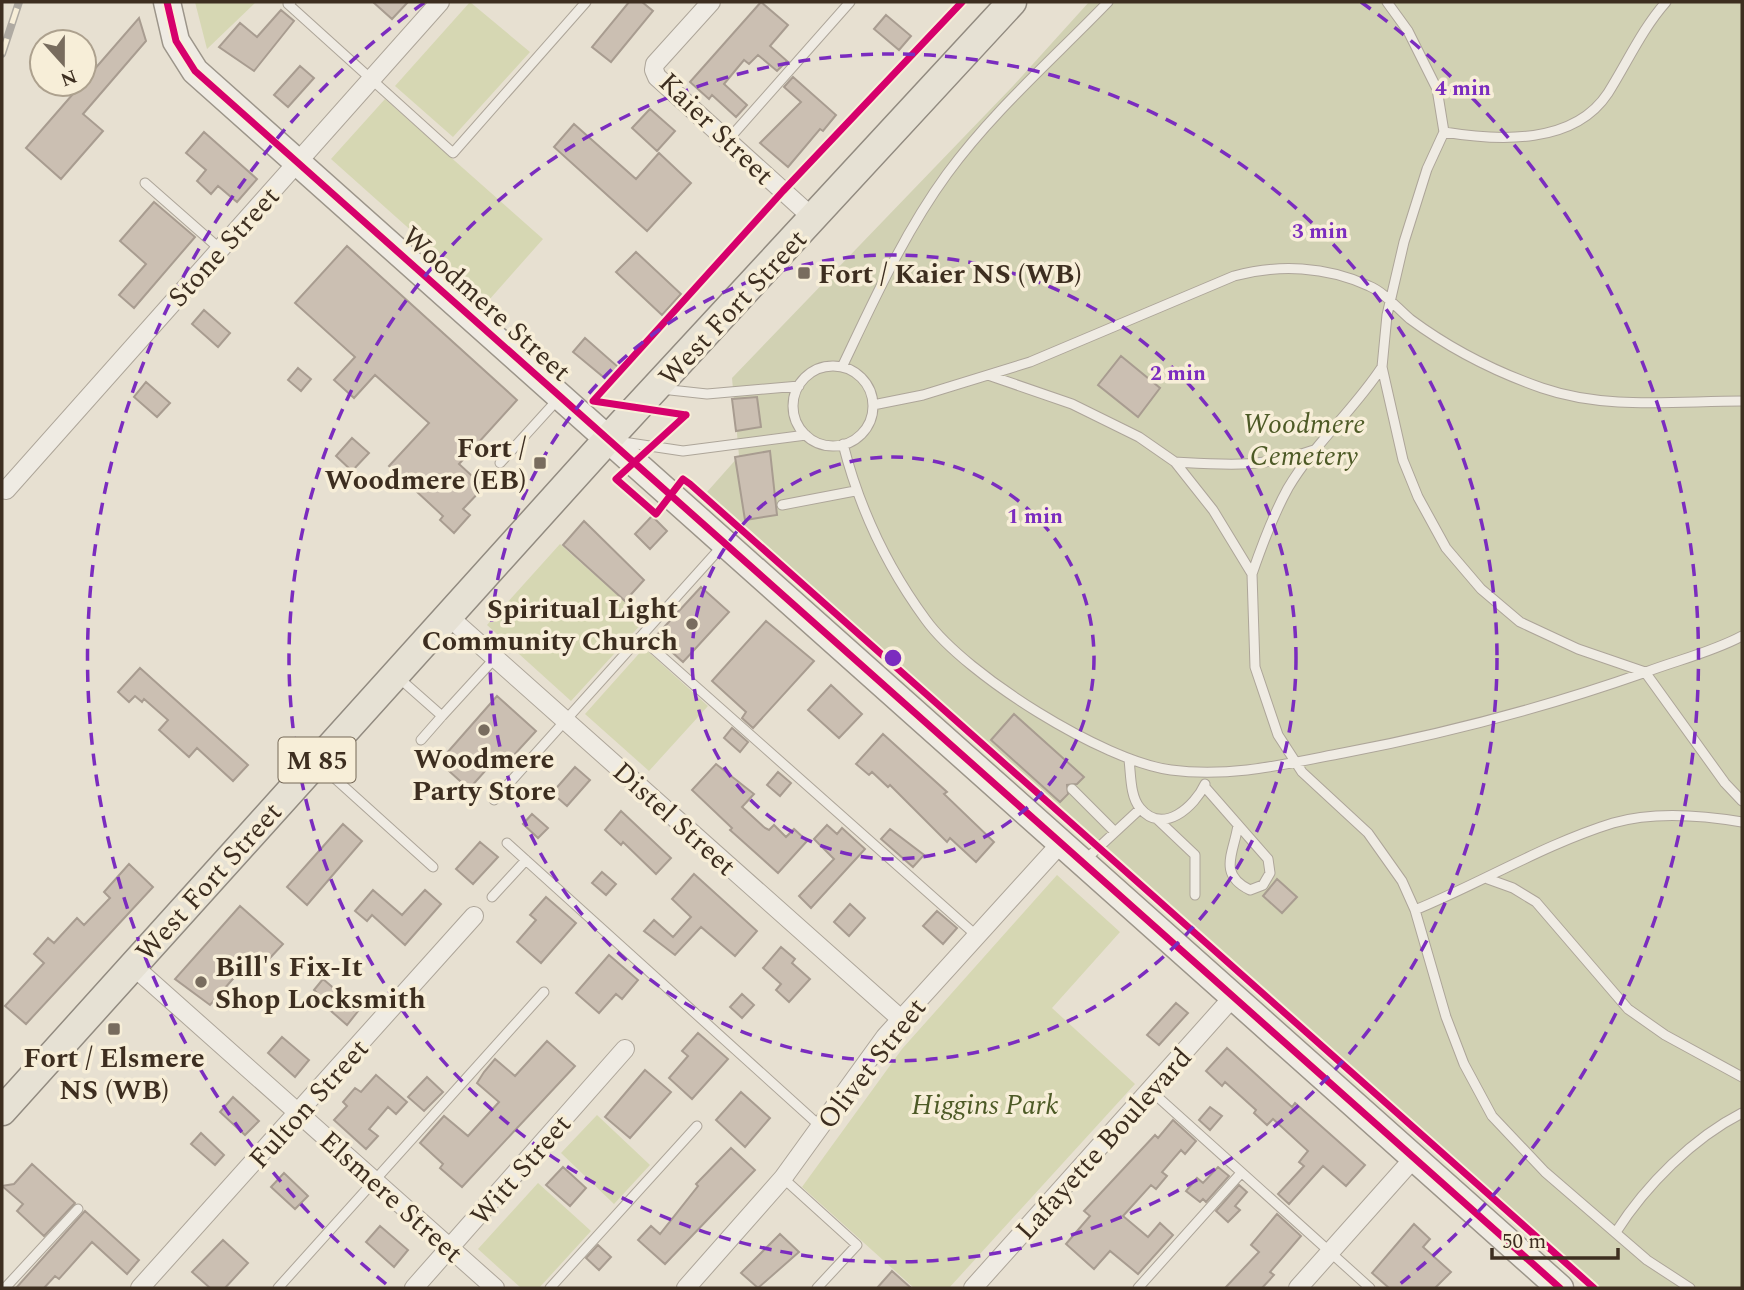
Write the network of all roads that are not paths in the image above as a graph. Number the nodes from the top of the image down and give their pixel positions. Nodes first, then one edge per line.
1 (167, 2) edge
2 (291, 2) edge
3 (440, 2) edge
4 (586, 2) edge
5 (711, 2) edge
6 (850, 2) edge
7 (1012, 2) edge
8 (1108, 2) edge
9 (1387, 2) edge
10 (1666, 2) edge
11 (371, 79) junction
12 (1444, 132) junction
13 (727, 141) junction
14 (297, 162) junction
15 (145, 183) dead end
16 (814, 219) junction
17 (220, 249) junction
18 (1390, 302) junction
19 (842, 367) junction
20 (1382, 367) junction
21 (988, 375) junction
22 (799, 386) junction
23 (655, 389) junction
24 (560, 396) junction
25 (1742, 401) edge
26 (873, 405) junction
27 (806, 435) junction
28 (608, 439) junction
29 (843, 444) junction
30 (1316, 450) junction
31 (1175, 462) junction
32 (500, 463) dead end
33 (6, 490) dead end
34 (855, 491) junction
35 (782, 505) dead end
36 (724, 543) junction
37 (1252, 574) junction
38 (448, 615) junction
39 (1742, 636) edge
40 (640, 638) junction
41 (495, 658) junction
42 (1645, 672) junction
43 (395, 674) junction
44 (442, 716) junction
45 (566, 721) junction
46 (421, 740) dead end
47 (1129, 760) junction
48 (316, 761) junction
49 (1295, 763) junction
50 (1209, 774) junction
51 (1203, 786) junction
52 (1072, 789) dead end
53 (494, 800) dead end
54 (1742, 801) edge
55 (1140, 809) junction
56 (1157, 819) junction
57 (1742, 822) edge
58 (1238, 825) junction
59 (1115, 832) junction
60 (507, 843) dead end
61 (1061, 843) junction
62 (526, 860) junction
63 (1082, 862) junction
64 (433, 867) dead end
65 (1488, 879) junction
66 (1195, 895) dead end
67 (492, 897) dead end
68 (1415, 910) junction
69 (474, 916) dead end
70 (977, 936) junction
71 (132, 965) junction
72 (544, 992) dead end
73 (1233, 997) junction
74 (902, 1020) junction
75 (625, 1049) dead end
76 (1742, 1077) edge
77 (1150, 1090) junction
78 (2, 1111) edge
79 (299, 1113) junction
80 (1742, 1113) edge
81 (697, 1126) dead end
82 (821, 1127) junction
83 (1413, 1159) junction
84 (1241, 1172) junction
85 (783, 1178) junction
86 (375, 1180) junction
87 (78, 1209) dead end
88 (1616, 1232) junction
89 (450, 1248) junction
90 (1329, 1252) junction
91 (5, 1288) edge
92 (140, 1288) edge
93 (278, 1288) edge
94 (414, 1288) edge
95 (495, 1288) edge
96 (550, 1288) edge
97 (686, 1288) edge
98 (817, 1288) edge
99 (973, 1288) edge
100 (1138, 1288) edge
101 (1298, 1288) edge
102 (1370, 1288) edge
103 (1560, 1288) edge
104 (1690, 1288) edge

1 - 14 street, Woodmere Street
2 - 11 lane
3 - 11 street, Stone Street
4 - 11 lane
5 - 13 street, Kaier Street
6 - 13 lane
7 - 16 main road, West Fort Street / M 85
8 - 19 lane
9 - 12 lane
10 - 12 lane
11 - 14 street, Stone Street
12 - 18 lane
13 - 16 street, Kaier Street
14 - 17 street, Stone Street
14 - 24 street, Woodmere Street
15 - 17 lane
16 - 23 main road, West Fort Street / M 85
17 - 33 street, Stone Street
18 - 20 lane
18 - 21 lane
18 - 25 lane
19 - 22 lane
19 - 26 lane
20 - 30 lane
20 - 42 lane
21 - 26 lane
21 - 31 lane
22 - 23 lane
22 - 27 lane
23 - 28 main road, West Fort Street / M 85
24 - 28 street, Woodmere Street
24 - 32 lane
26 - 29 lane
27 - 28 lane
27 - 29 lane
28 - 36 street, Woodmere Street
28 - 38 main road, West Fort Street / M 85
29 - 34 lane
30 - 31 lane
30 - 37 lane
31 - 37 lane
34 - 35 lane
34 - 47 lane
36 - 40 lane
36 - 61 street, Woodmere Street
37 - 49 lane
38 - 41 street, Distel Street
38 - 43 main road, West Fort Street / M 85
39 - 42 lane
40 - 45 lane
40 - 70 lane
41 - 44 lane
41 - 45 street, Distel Street
42 - 49 lane
42 - 54 lane
43 - 44 lane
43 - 48 main road, West Fort Street / M 85
44 - 46 lane
45 - 53 lane
45 - 74 street, Distel Street
47 - 50 lane
47 - 55 lane
48 - 64 lane
48 - 71 main road, West Fort Street / M 85
49 - 50 lane
49 - 68 lane
50 - 51 lane
51 - 56 lane
51 - 58 lane
52 - 59 lane
55 - 56 lane
55 - 59 lane
56 - 66 lane
57 - 65 lane
58 - 58 lane
59 - 63 lane
60 - 62 lane
61 - 63 street, Woodmere Street
61 - 70 street, Olivet Street
62 - 67 lane
62 - 82 lane
63 - 73 street, Woodmere Street
65 - 68 lane
65 - 76 lane
68 - 88 lane
69 - 79 street, Fulton Street
70 - 74 street, Olivet Street
71 - 78 main road, West Fort Street / M 85
71 - 79 street, Elsmere Street
72 - 86 lane
73 - 77 street, Lafayette Boulevard
73 - 83 street, Woodmere Street
74 - 82 street, Olivet Street
75 - 89 street, Witt Street
77 - 84 lane
77 - 99 street, Lafayette Boulevard
79 - 86 street, Elsmere Street
79 - 92 street, Fulton Street
80 - 88 lane
81 - 96 lane
82 - 85 street, Olivet Street
83 - 90 street
83 - 103 street, Woodmere Street
84 - 90 lane
84 - 100 lane
85 - 97 street, Olivet Street
85 - 98 lane
86 - 89 street, Elsmere Street
86 - 93 lane
87 - 91 lane
88 - 104 lane
89 - 94 street, Witt Street
89 - 95 street, Elsmere Street
90 - 101 street
90 - 102 lane

